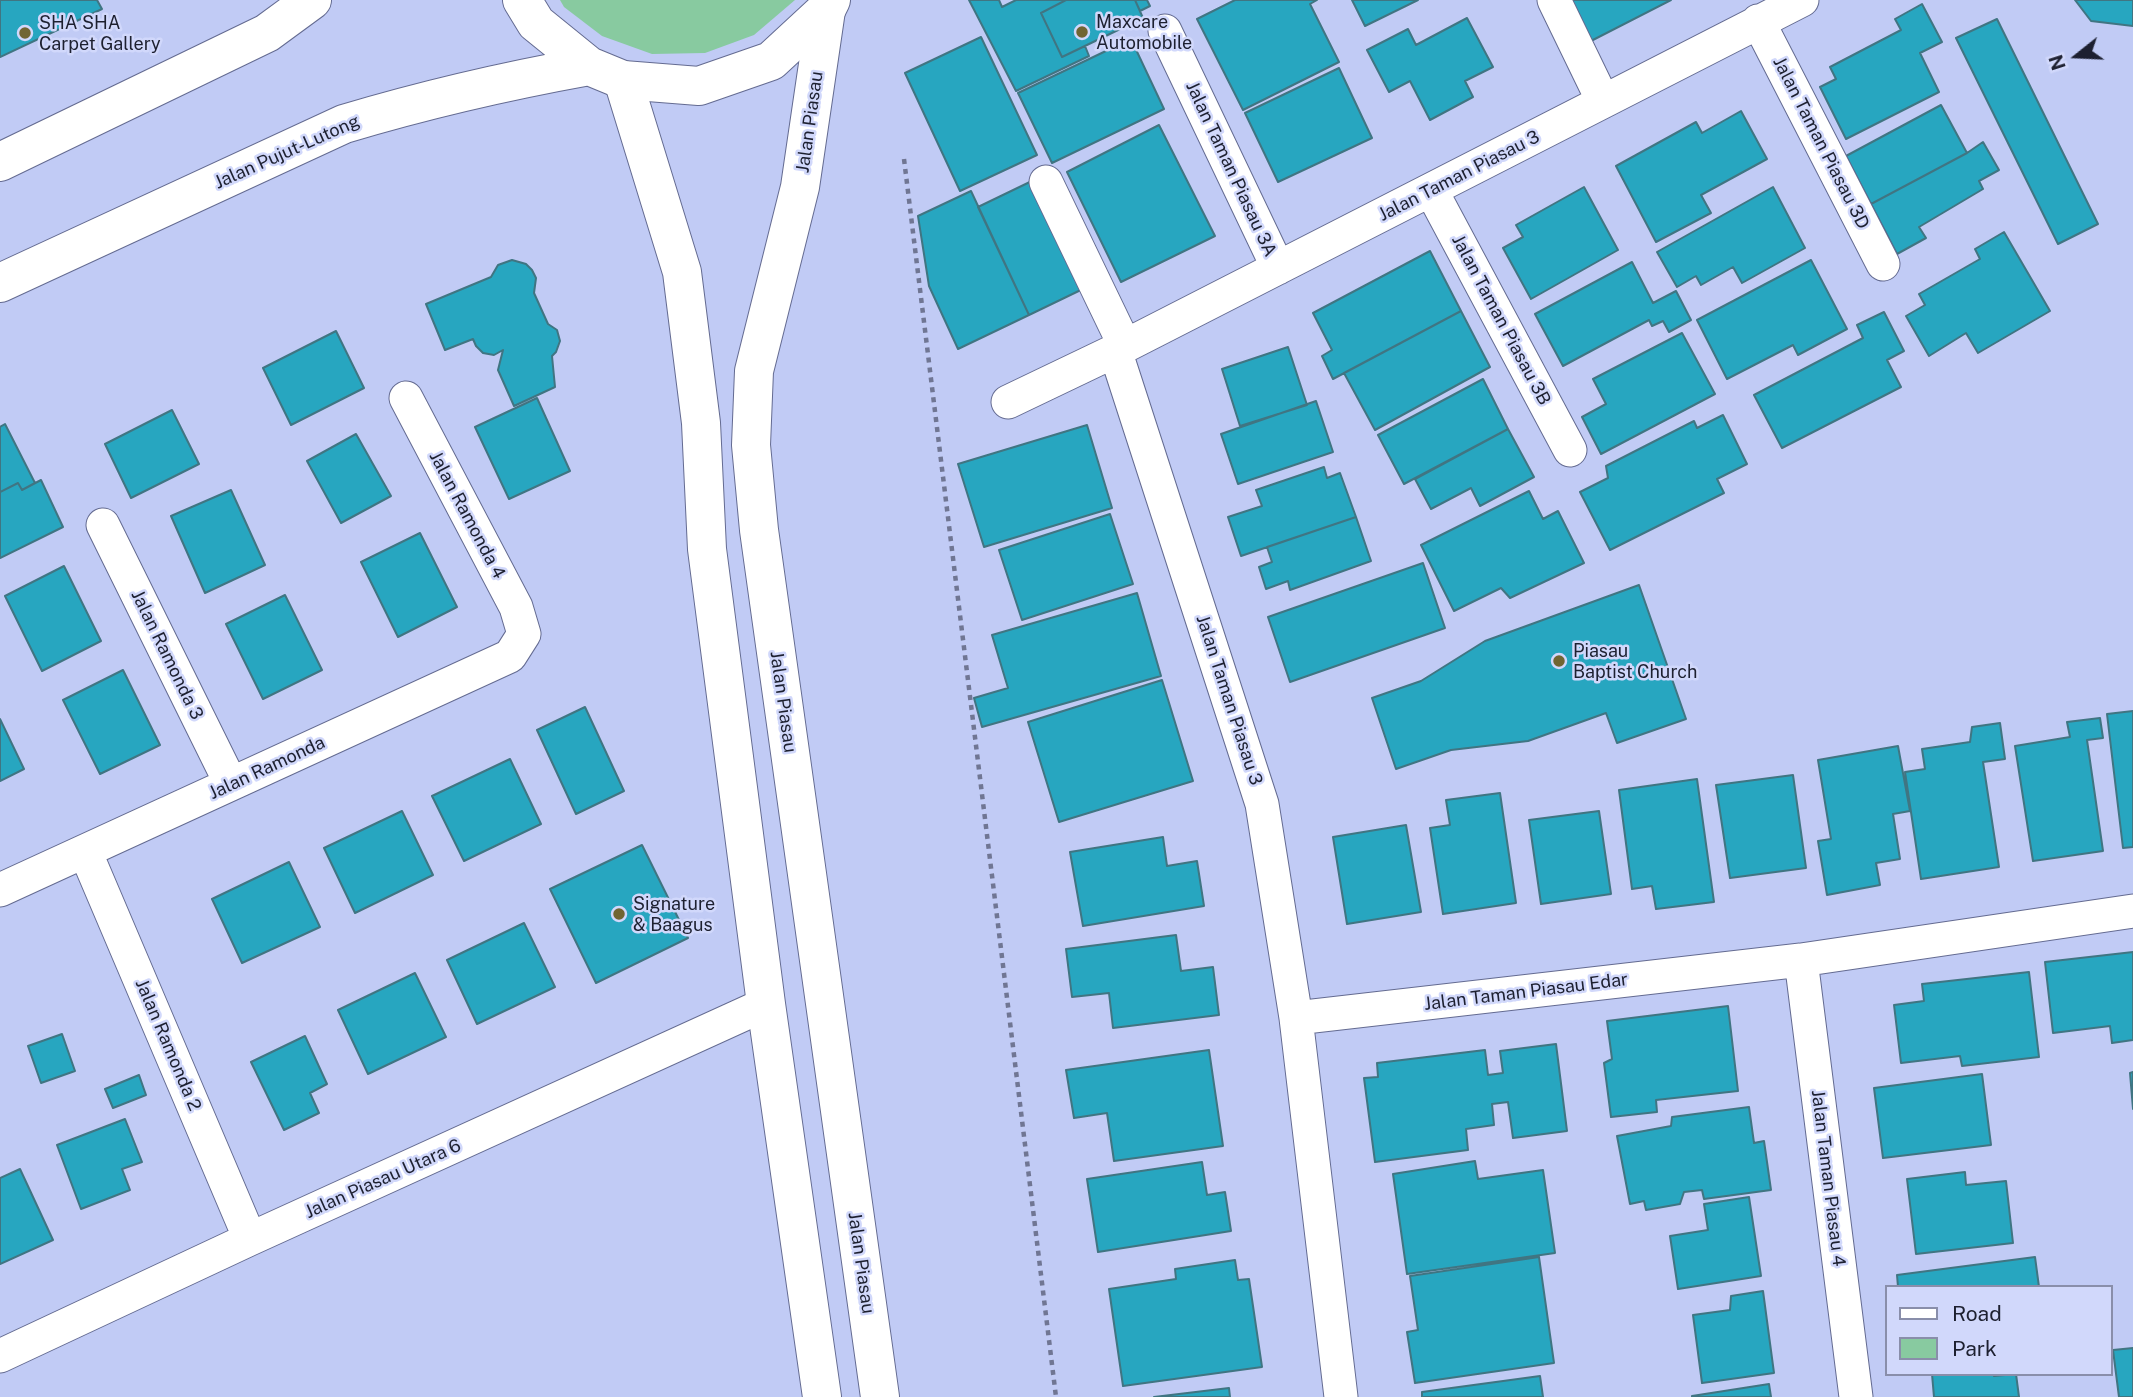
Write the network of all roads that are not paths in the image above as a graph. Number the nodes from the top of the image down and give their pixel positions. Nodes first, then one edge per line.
1 (312, 0) edge
2 (522, 0) edge
3 (1555, 0) edge
4 (1802, 0) edge
5 (828, 5) edge
6 (1758, 21) junction
7 (1165, 31) dead end
8 (606, 73) junction
9 (1603, 101) junction
10 (0, 162) edge
11 (1046, 182) dead end
12 (1431, 190) junction
13 (1883, 264) dead end
14 (1278, 268) junction
15 (0, 283) edge
16 (1120, 348) junction
17 (406, 398) dead end
18 (1008, 402) dead end
19 (1570, 450) dead end
20 (103, 525) dead end
21 (524, 634) joint
22 (231, 784) junction
23 (85, 851) junction
24 (0, 890) edge
25 (2133, 911) edge
26 (1801, 960) junction
27 (766, 1004) junction
28 (1296, 1018) junction
29 (250, 1239) junction
30 (0, 1356) edge
31 (822, 1397) edge
32 (880, 1397) edge
33 (1341, 1397) edge
34 (1856, 1397) edge

1 - 10 main road
2 - 8 main road
3 - 9 street
4 - 6 street, Jalan Taman Piasau 3
5 - 8 main road, Jalan Pujut-Lutong
5 - 32 main road, Jalan Piasau
6 - 9 street, Jalan Taman Piasau 3
6 - 13 street, Jalan Taman Piasau 3D
7 - 14 street, Jalan Taman Piasau 3A
8 - 15 main road, Jalan Pujut-Lutong
8 - 27 main road
9 - 12 street, Jalan Taman Piasau 3
11 - 16 street
12 - 14 street, Jalan Taman Piasau 3
12 - 19 street, Jalan Taman Piasau 3B
14 - 16 street, Jalan Taman Piasau 3
16 - 18 street, Jalan Taman Piasau 3
16 - 28 street, Jalan Taman Piasau 3
17 - 21 street, Jalan Ramonda 4
20 - 22 street, Jalan Ramonda 3
21 - 22 street, Jalan Ramonda
22 - 23 street, Jalan Ramonda
23 - 24 street, Jalan Ramonda
23 - 29 street, Jalan Ramonda 2
25 - 26 street, Jalan Taman Piasau Edar
26 - 28 street, Jalan Taman Piasau Edar
26 - 34 street, Jalan Taman Piasau 4
27 - 29 street, Jalan Piasau Utara 6
27 - 31 main road
28 - 33 street
29 - 30 street, Jalan Piasau Utara 6

